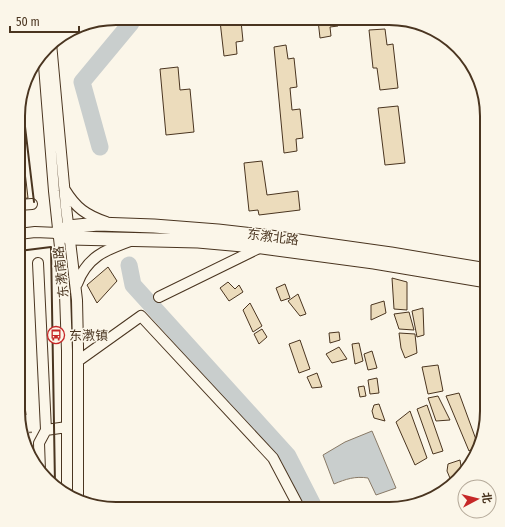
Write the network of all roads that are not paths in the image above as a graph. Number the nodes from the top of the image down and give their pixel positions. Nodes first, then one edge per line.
1 (52, 52) edge
2 (43, 62) edge
3 (64, 189) junction
4 (32, 204) dead end
5 (25, 205) edge
6 (114, 224) junction
7 (65, 232) junction
8 (25, 233) edge
9 (133, 240) junction
10 (261, 247) junction
11 (38, 263) dead end
12 (480, 269) edge
13 (480, 281) edge
14 (76, 288) junction
15 (160, 297) dead end
16 (78, 361) junction
17 (67, 427) junction
18 (46, 430) junction
19 (40, 461) edge
20 (67, 488) edge
21 (78, 494) edge
22 (296, 502) edge

1 - 3 street, 东漖南路
2 - 7 street, 东漖南路
3 - 6 street
3 - 7 street, 东漖南路
4 - 5 street
6 - 7 main road, 东漖北路
6 - 12 main road, 东漖北路
7 - 8 street, 东漖北路
7 - 9 main road, 东漖北路
7 - 14 street, 东漖南路
7 - 17 street, 东漖南路
9 - 10 main road, 东漖北路
9 - 14 street
10 - 13 main road, 东漖北路
10 - 15 street
11 - 18 street
14 - 16 street, 东漖南路
16 - 21 street, 东漖南路
16 - 22 street
17 - 18 street
17 - 20 street, 东漖南路
18 - 19 street

